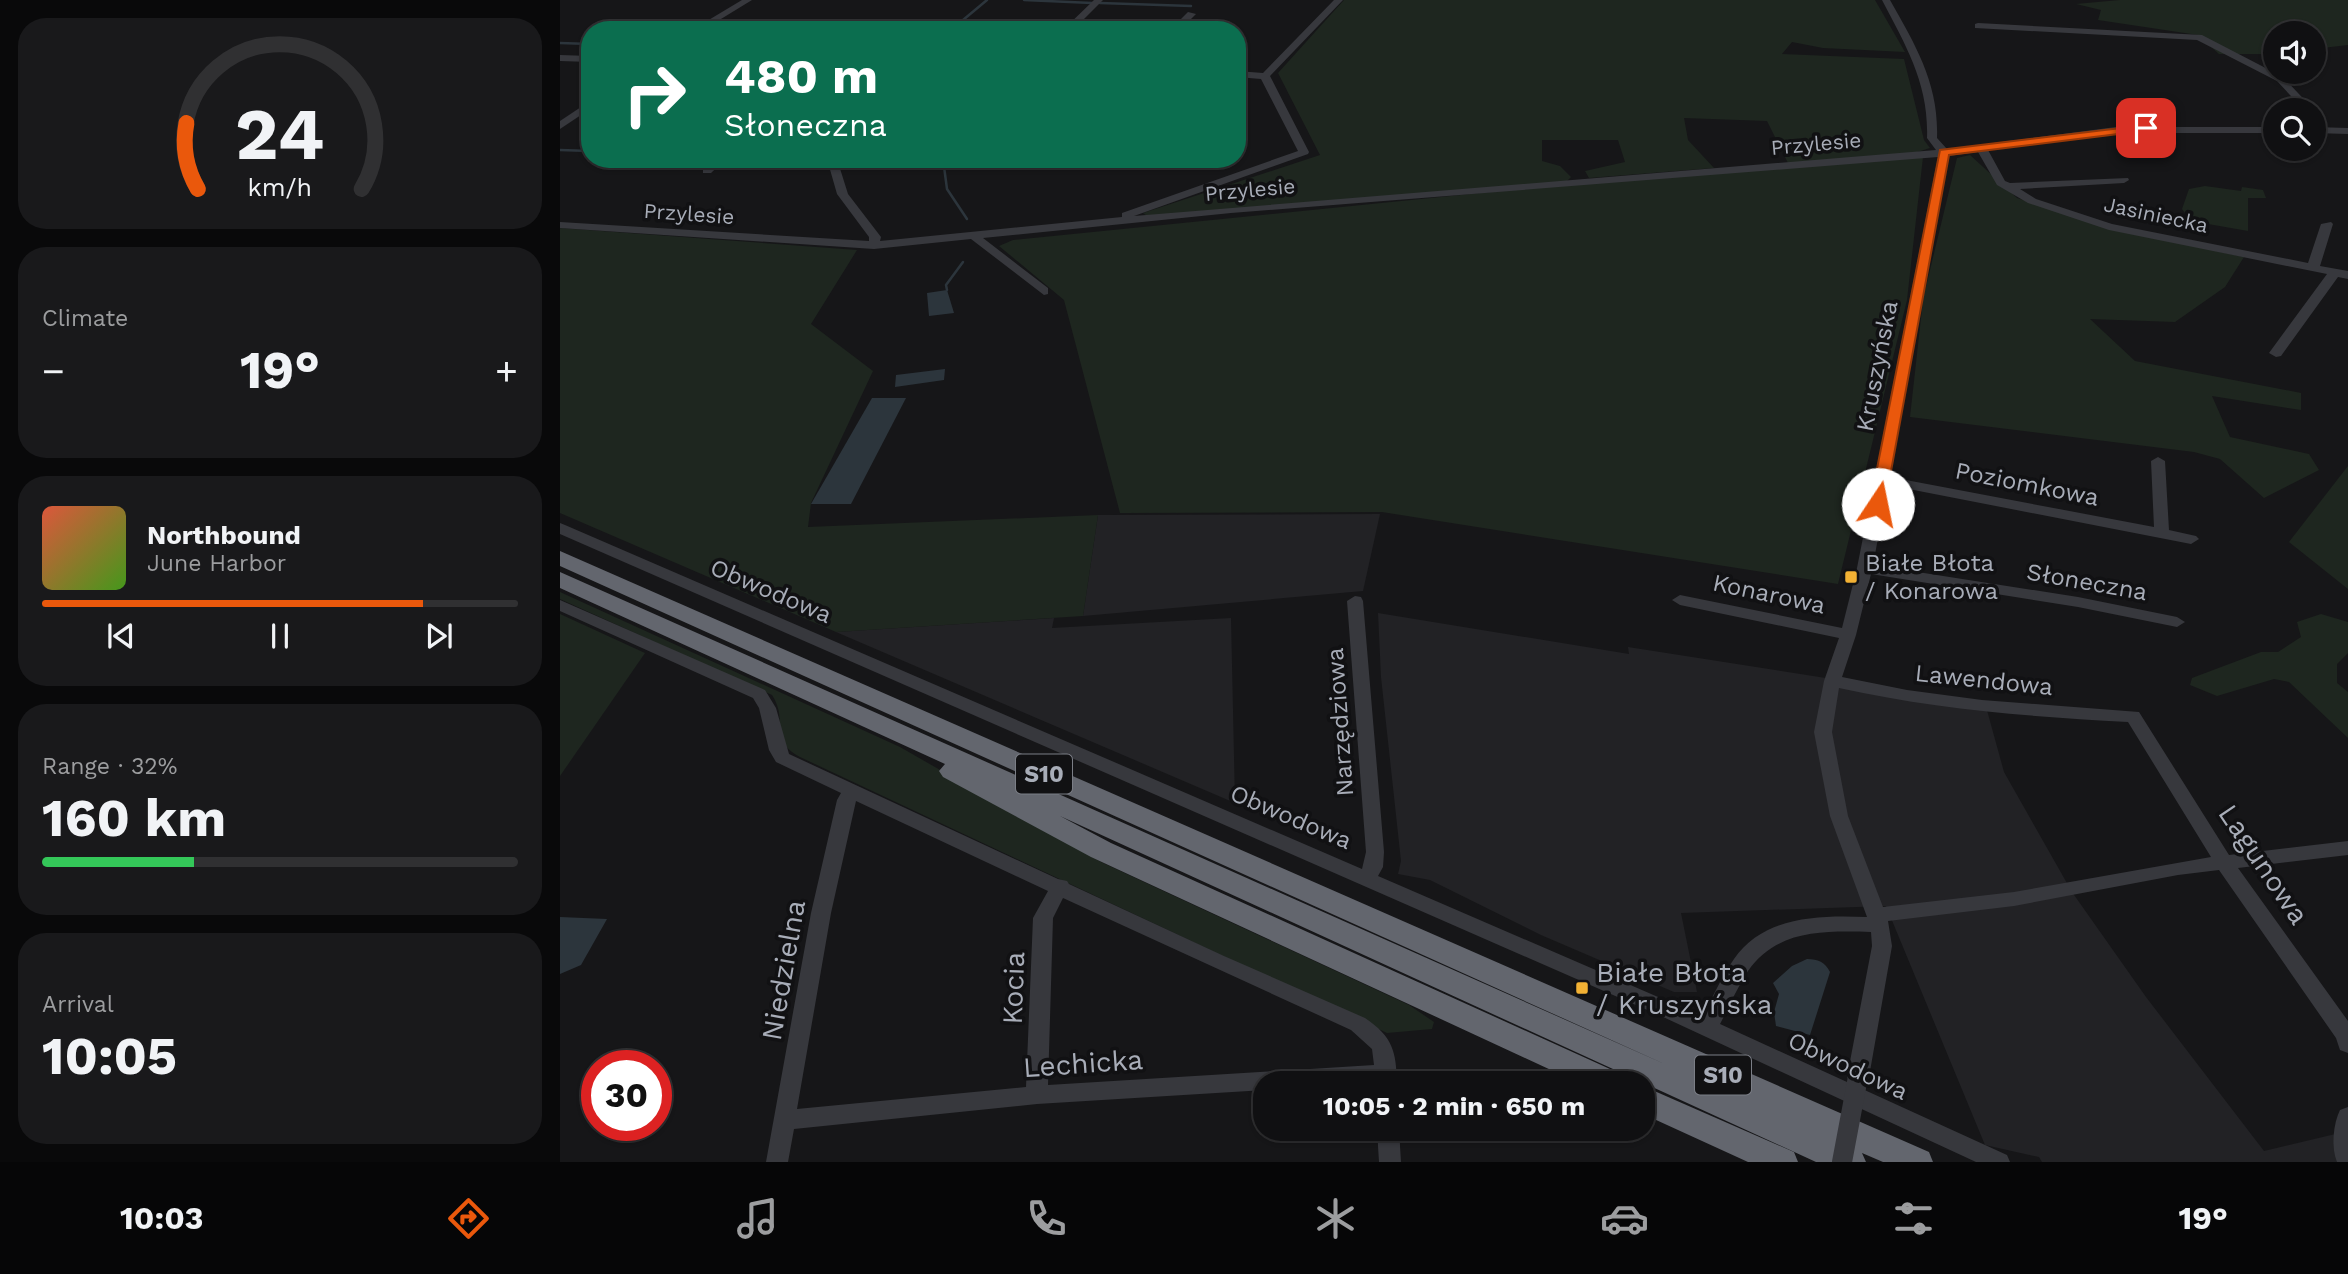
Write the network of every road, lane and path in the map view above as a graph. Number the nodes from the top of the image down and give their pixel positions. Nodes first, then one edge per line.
1 (748, 0) edge
2 (1099, 0) edge
3 (1339, 0) edge
4 (1886, 0) edge
5 (1191, 15) dead end
6 (712, 21) edge
7 (1077, 21) edge
8 (1184, 21) edge
9 (1978, 26) dead end
10 (1916, 55) junction
11 (1931, 55) dead end
12 (560, 58) edge
13 (581, 59) edge
14 (1246, 75) edge
15 (1265, 76) junction
16 (2298, 98) edge
17 (581, 111) edge
18 (560, 126) edge
19 (2326, 129) edge
20 (2263, 130) edge
21 (2328, 131) joint
22 (2348, 131) edge
23 (1981, 148) junction
24 (1944, 153) junction
25 (710, 168) edge
26 (835, 168) edge
27 (707, 171) dead end
28 (2124, 180) dead end
29 (2006, 187) junction
30 (2328, 224) dead end
31 (560, 225) edge
32 (1094, 226) junction
33 (975, 236) junction
34 (874, 245) junction
35 (2313, 268) junction
36 (2342, 273) edge
37 (1044, 291) dead end
38 (2276, 353) dead end
39 (2158, 461) dead end
40 (1883, 480) junction
41 (560, 528) edge
42 (2162, 533) junction
43 (2191, 540) dead end
44 (560, 558) edge
45 (1864, 568) junction
46 (560, 579) edge
47 (1680, 600) dead end
48 (1355, 601) dead end
49 (560, 605) edge
50 (2177, 622) dead end
51 (1848, 635) junction
52 (1832, 681) junction
53 (2133, 716) joint
54 (888, 729) junction
55 (854, 792) junction
56 (2348, 848) edge
57 (2225, 864) junction
58 (1367, 878) junction
59 (1060, 886) junction
60 (1878, 920) junction
61 (1706, 1028) junction
62 (2348, 1044) edge
63 (1385, 1071) edge
64 (1584, 1071) edge
65 (1253, 1085) edge
66 (1037, 1096) junction
67 (1655, 1104) edge
68 (2348, 1117) edge
69 (785, 1120) junction
70 (1389, 1141) edge
71 (777, 1162) edge
72 (1390, 1162) edge
73 (1782, 1162) edge
74 (1842, 1162) edge
75 (1850, 1162) edge
76 (1917, 1162) edge
77 (1999, 1162) edge
78 (2348, 1162) edge

1 - 6 street
2 - 7 street
3 - 15 street
4 - 10 street
5 - 8 street
9 - 16 street
10 - 11 street
10 - 24 street
12 - 13 street
14 - 15 street
15 - 32 street
17 - 18 street
19 - 21 street
20 - 23 street
21 - 22 street
23 - 24 street
23 - 29 street
24 - 32 street, Przylesie
24 - 40 street, Kruszyńska
25 - 27 street
26 - 34 street
28 - 29 street
29 - 35 street, Jasiniecka
30 - 35 street
31 - 34 street, Przylesie
32 - 33 street, Przylesie
33 - 34 street, Przylesie
33 - 37 street
35 - 36 street, Jasiniecka
36 - 38 street
39 - 42 street
40 - 42 street, Poziomkowa
40 - 45 street, Kruszyńska
41 - 58 street, Obwodowa
42 - 43 street, Poziomkowa
44 - 76 highway, S10
45 - 50 street, Słoneczna
45 - 51 street, Kruszyńska
46 - 54 highway, S10
47 - 51 street, Konarowa
48 - 58 street, Narzędziowa
49 - 55 street
51 - 52 street, Kruszyńska
52 - 53 street, Lawendowa
52 - 60 street, Kruszyńska
53 - 57 street, Lagunowa
54 - 64 highway
54 - 75 highway, S10
55 - 59 street
55 - 69 street, Niedzielna
56 - 57 street
57 - 60 street
57 - 62 street, Lagunowa
58 - 61 street, Obwodowa
59 - 63 street
59 - 66 street, Kocia
60 - 61 street
60 - 74 street, Kruszyńska, bridge
61 - 77 street, Obwodowa
65 - 66 street, Lechicka
66 - 69 street, Lechicka
67 - 73 highway
68 - 78 street
69 - 71 street, Niedzielna
70 - 72 street

